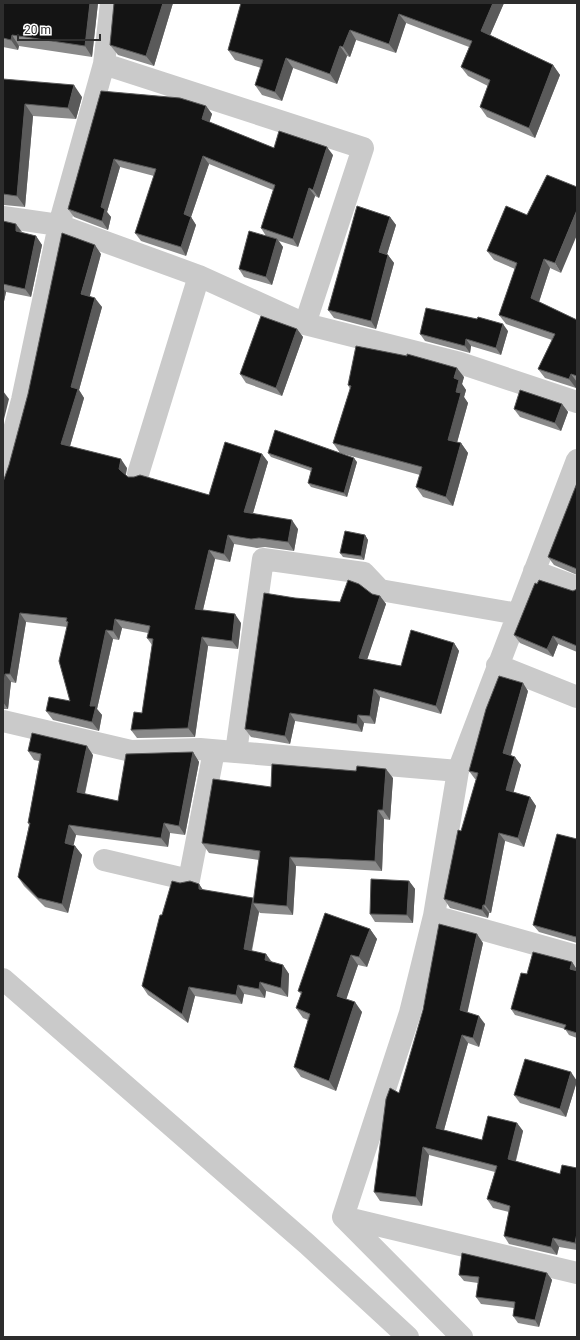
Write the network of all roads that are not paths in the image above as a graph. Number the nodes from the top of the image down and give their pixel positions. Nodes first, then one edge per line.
1 (111, 3) edge
2 (104, 64) junction
3 (3, 216) edge
4 (59, 225) junction
5 (199, 276) junction
6 (305, 324) junction
7 (577, 402) edge
8 (577, 460) edge
9 (3, 471) edge
10 (138, 474) edge
11 (534, 571) junction
12 (577, 587) edge
13 (518, 614) junction
14 (497, 665) junction
15 (577, 697) edge
16 (3, 720) edge
17 (214, 751) junction
18 (236, 752) junction
19 (458, 771) junction
20 (104, 860) dead end
21 (434, 916) junction
22 (577, 956) edge
23 (3, 979) edge
24 (343, 1217) junction
25 (577, 1273) edge
26 (408, 1337) edge
27 (462, 1337) edge

1 - 2 street
2 - 4 street
2 - 6 street
3 - 4 street
4 - 5 street
4 - 9 street
5 - 6 street
5 - 10 street
6 - 7 street
8 - 11 street
11 - 12 street
11 - 13 street
13 - 14 street
13 - 18 street
14 - 15 street
14 - 19 street
16 - 17 street
17 - 18 street
17 - 20 street
18 - 19 street
19 - 21 street
21 - 22 street
21 - 24 street
23 - 26 street
24 - 25 street
24 - 27 street

